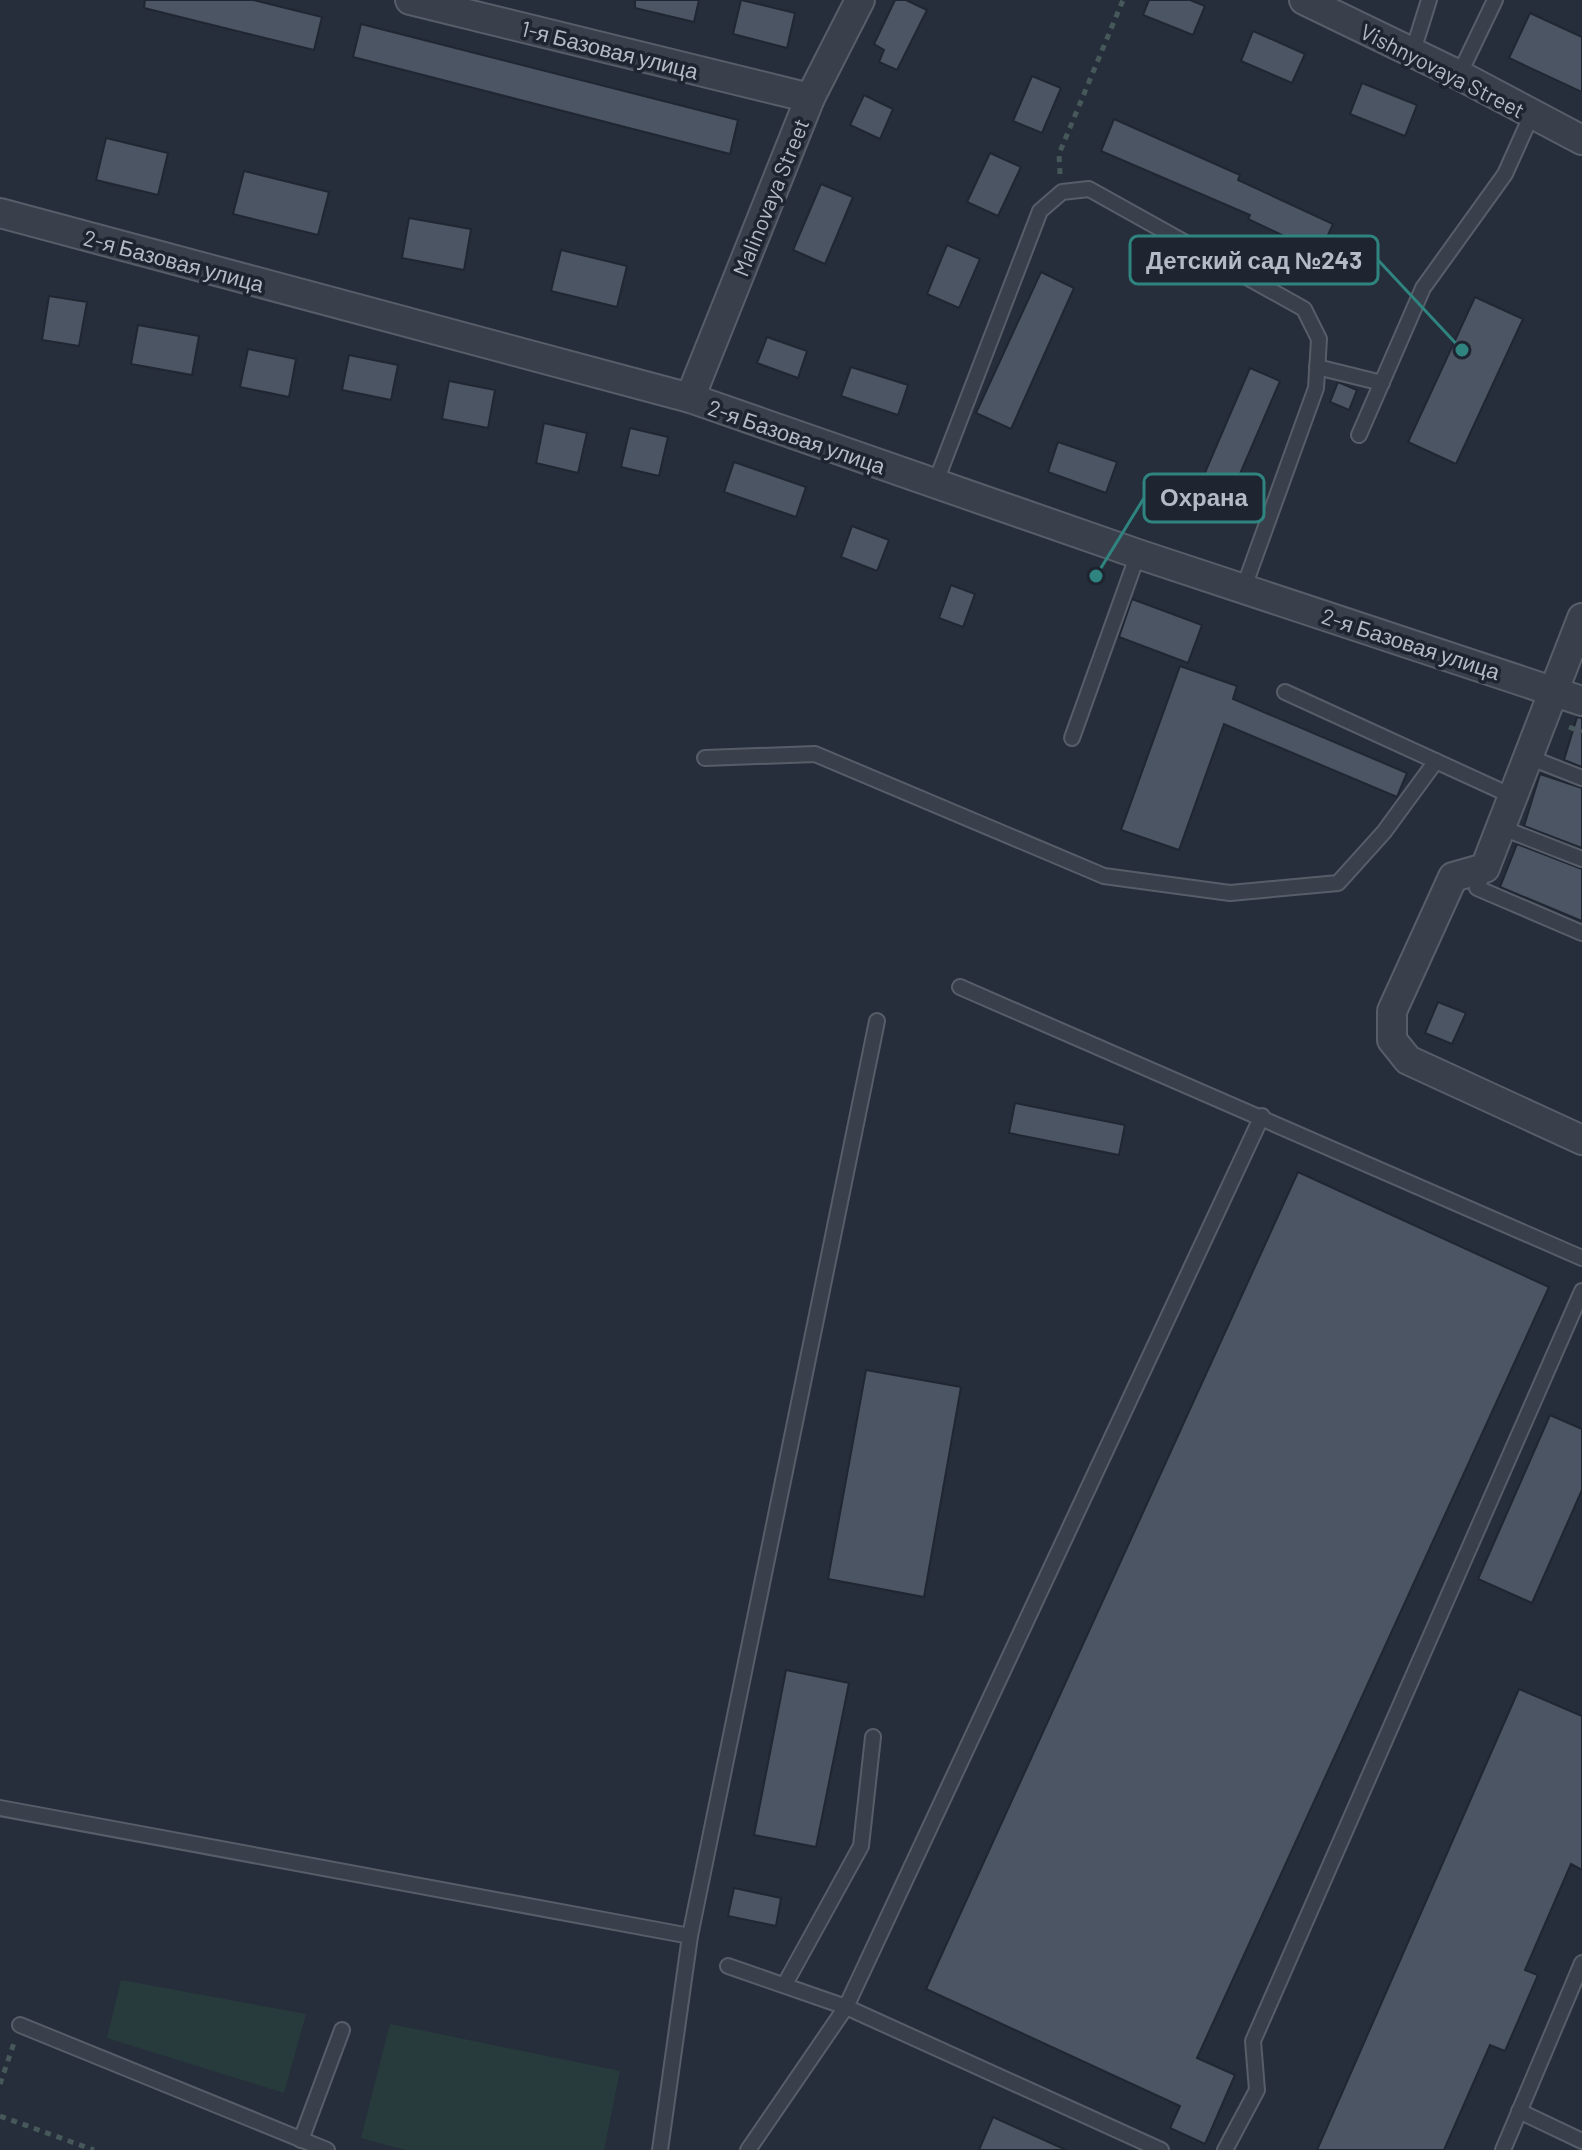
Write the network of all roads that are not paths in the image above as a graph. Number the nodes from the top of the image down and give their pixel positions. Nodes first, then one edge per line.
1 (410, 0) edge
2 (860, 0) edge
3 (1304, 0) edge
4 (1429, 0) edge
5 (1495, 0) edge
6 (1412, 54) junction
7 (1459, 75) junction
8 (810, 98) junction
9 (1532, 114) junction
10 (1582, 140) edge
11 (0, 213) edge
12 (1317, 367) junction
13 (1382, 383) junction
14 (690, 398) junction
15 (1359, 435) dead end
16 (935, 484) junction
17 (1138, 554) junction
18 (1244, 587) junction
19 (1582, 618) edge
20 (1552, 690) junction
21 (1285, 692) dead end
22 (1582, 701) edge
23 (1072, 738) dead end
24 (1526, 756) junction
25 (705, 758) dead end
26 (1436, 761) junction
27 (1582, 778) edge
28 (1512, 796) junction
29 (1500, 827) junction
30 (1582, 859) edge
31 (1485, 868) junction
32 (1582, 933) edge
33 (960, 987) dead end
34 (877, 1021) dead end
35 (1262, 1116) junction
36 (1582, 1140) edge
37 (1582, 1258) edge
38 (1582, 1291) edge
39 (873, 1737) dead end
40 (0, 1808) edge
41 (690, 1936) junction
42 (1582, 1963) edge
43 (728, 1966) dead end
44 (785, 1984) junction
45 (846, 2007) junction
46 (20, 2025) road end
47 (342, 2030) dead end
48 (1519, 2111) junction
49 (301, 2140) junction
50 (1582, 2141) edge
51 (752, 2144) edge
52 (327, 2150) edge
53 (660, 2150) edge
54 (769, 2150) edge
55 (1161, 2150) edge
56 (1225, 2150) edge
57 (1503, 2150) edge

1 - 8 street, 1-я Базовая улица
2 - 8 street, Malinovaya Street
3 - 6 street, Vishnyovaya Street
4 - 6 lane
5 - 7 lane
6 - 7 street, Vishnyovaya Street
7 - 9 street, Vishnyovaya Street
8 - 14 street, Malinovaya Street
9 - 10 street, Vishnyovaya Street
9 - 13 lane
11 - 14 street, 2-я Базовая улица
12 - 13 lane
12 - 16 lane
12 - 18 lane
13 - 15 lane
14 - 16 street, 2-я Базовая улица
16 - 17 street, 2-я Базовая улица
17 - 18 street, 2-я Базовая улица
17 - 23 lane
18 - 20 street, 2-я Базовая улица
19 - 20 street
20 - 22 street, 2-я Базовая улица
20 - 24 street
21 - 26 lane
24 - 27 lane
24 - 28 street
25 - 26 lane
26 - 28 lane
28 - 29 street
29 - 30 lane
29 - 31 street
31 - 32 lane
31 - 36 street
33 - 35 lane
34 - 41 lane
35 - 37 lane
35 - 45 lane
38 - 56 lane
39 - 44 lane
40 - 41 lane
41 - 53 lane
42 - 48 lane
43 - 44 lane
44 - 45 lane
45 - 51 lane
45 - 55 lane
46 - 49 lane
47 - 49 lane
48 - 50 lane
48 - 57 lane
49 - 52 lane
51 - 54 lane

